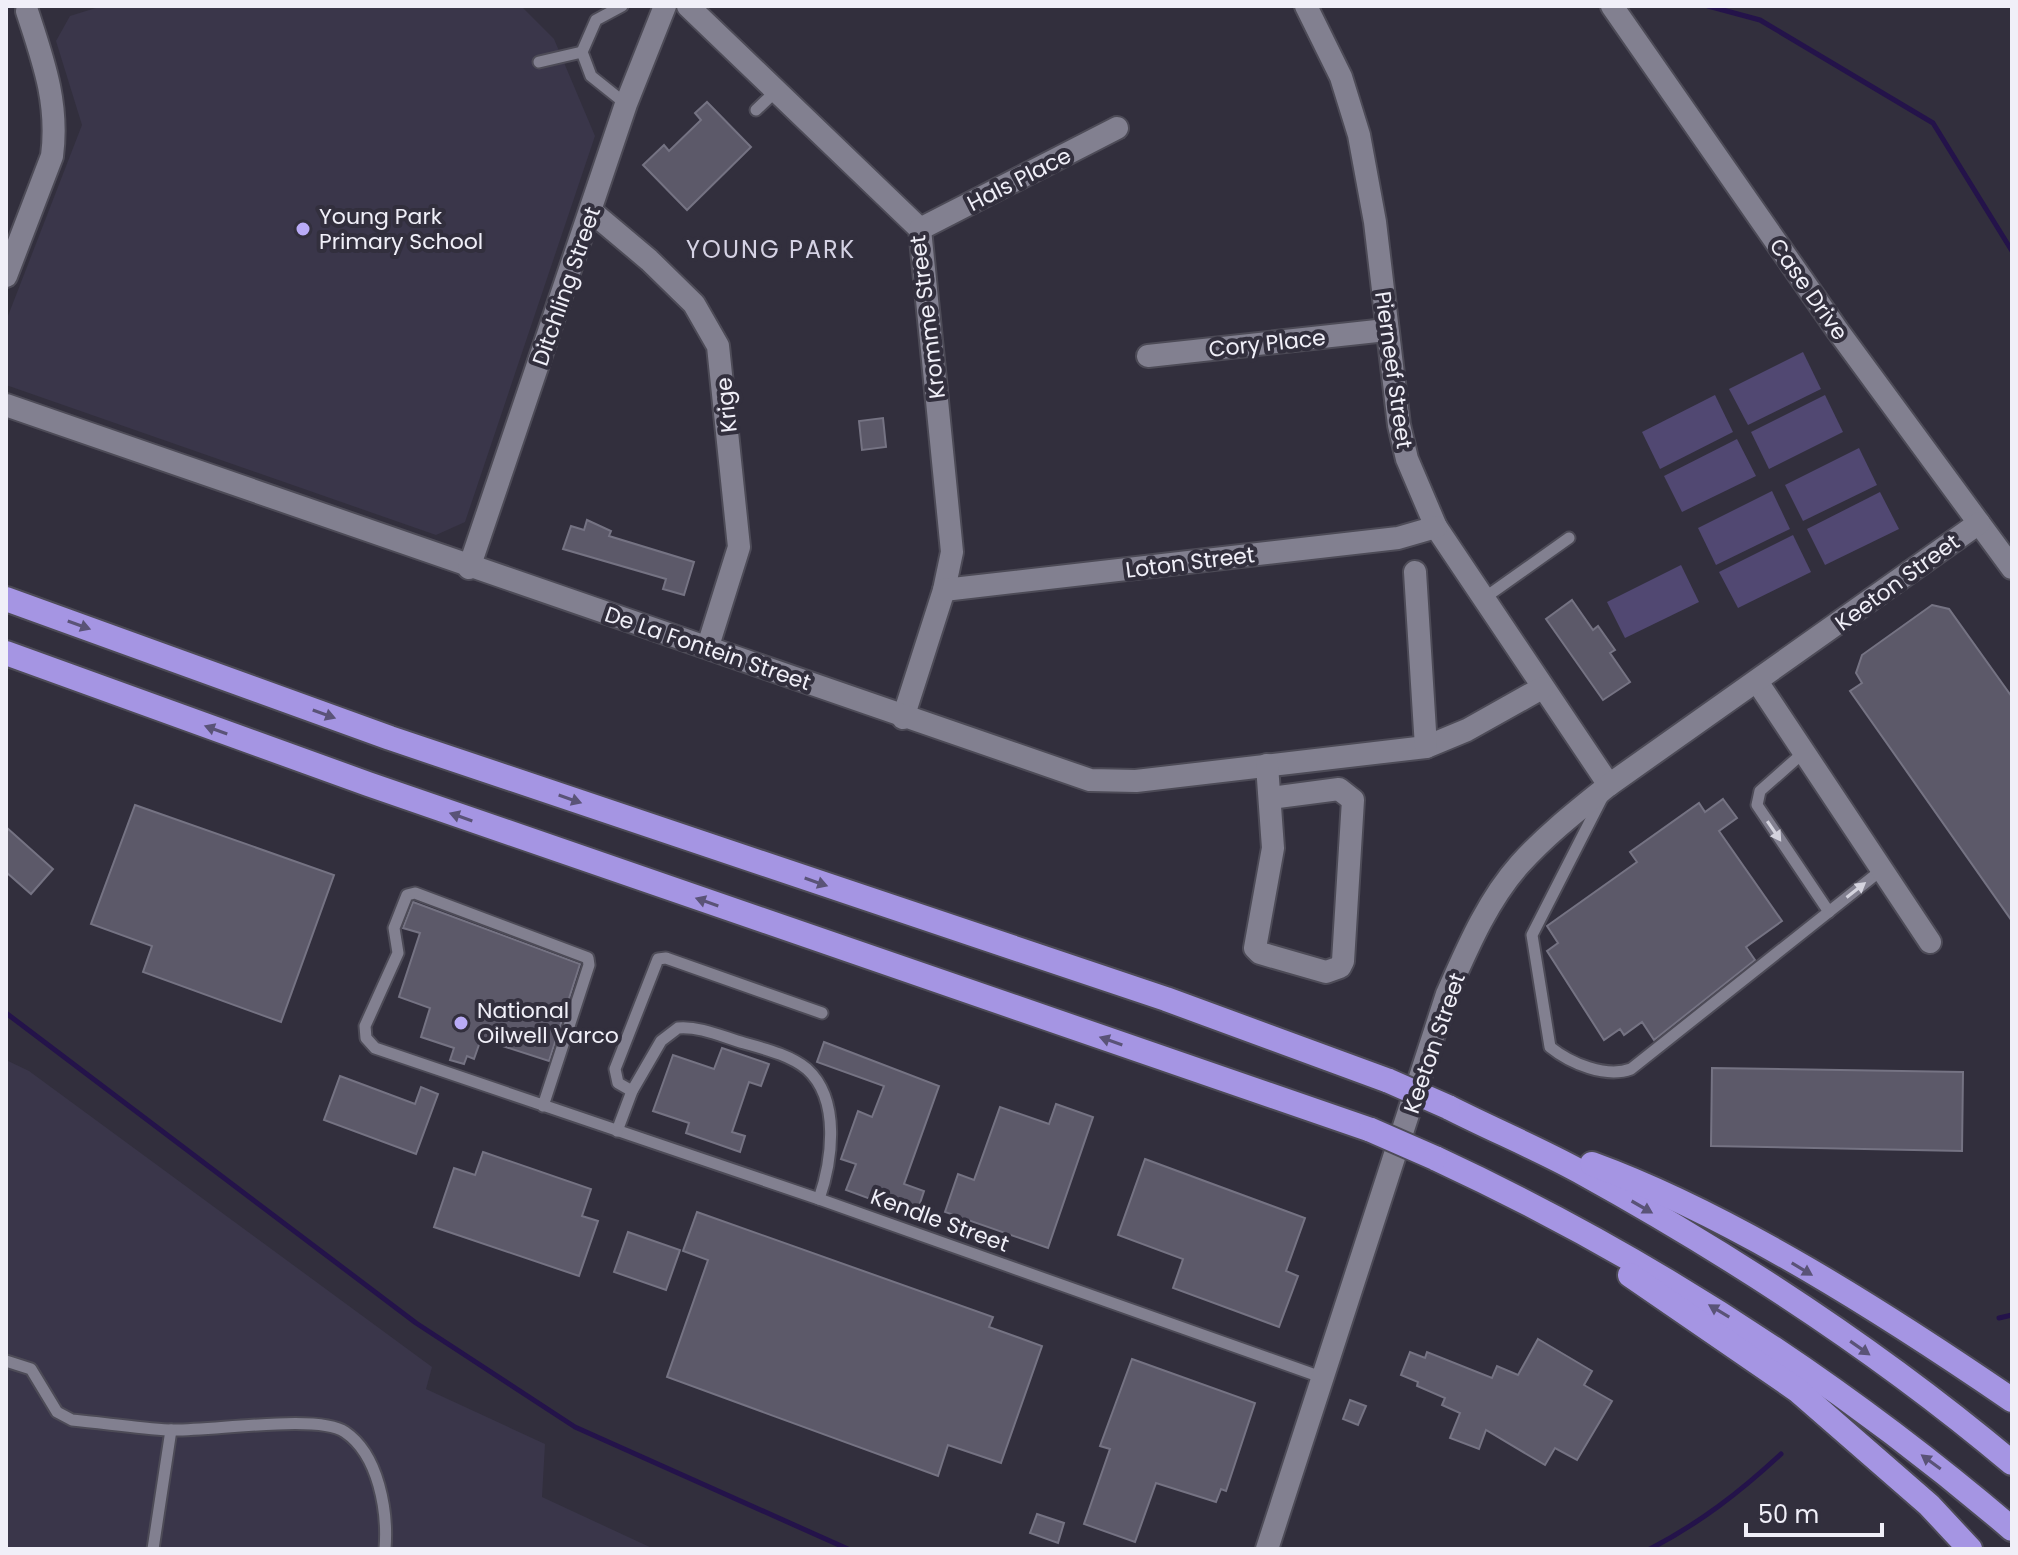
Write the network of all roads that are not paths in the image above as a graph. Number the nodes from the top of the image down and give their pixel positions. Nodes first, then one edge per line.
1 (622, 6) edge
2 (665, 6) edge
3 (688, 6) edge
4 (1306, 6) edge
5 (1612, 6) edge
6 (24, 11) edge
7 (582, 52) junction
8 (539, 62) dead end
9 (778, 90) junction
10 (626, 104) junction
11 (756, 110) dead end
12 (1117, 128) dead end
13 (592, 212) junction
14 (920, 229) junction
15 (6, 276) edge
16 (1386, 330) junction
17 (1148, 356) dead end
18 (6, 405) edge
19 (1979, 523) junction
20 (1436, 527) junction
21 (1569, 538) dead end
22 (469, 568) junction
23 (2012, 568) edge
24 (1415, 572) dead end
25 (944, 590) junction
26 (6, 599) edge
27 (1483, 599) junction
28 (708, 646) junction
29 (6, 653) edge
30 (1758, 683) junction
31 (1542, 688) junction
32 (903, 718) junction
33 (1426, 747) junction
34 (1805, 751) junction
35 (1267, 765) junction
36 (1609, 785) junction
37 (1270, 798) junction
38 (1884, 868) junction
39 (1829, 912) junction
40 (1930, 942) dead end
41 (822, 1013) dead end
42 (632, 1091) junction
43 (543, 1106) junction
44 (1477, 1122) junction
45 (617, 1131) junction
46 (1430, 1164) junction
47 (819, 1199) junction
48 (6, 1361) edge
49 (1321, 1377) junction
50 (2012, 1400) edge
51 (171, 1430) junction
52 (2012, 1463) edge
53 (2012, 1529) edge
54 (153, 1549) edge
55 (385, 1549) edge
56 (1267, 1549) edge
57 (1970, 1549) edge

1 - 7 lane
2 - 10 street, Ditchling Street
3 - 9 street, Kromme Street
4 - 16 street, Pierneef Street
5 - 19 street, Case Drive
6 - 15 street
7 - 8 lane
7 - 10 lane
9 - 11 lane
9 - 14 street, Kromme Street
10 - 13 street, Ditchling Street
12 - 14 street, Hals Place
13 - 22 street, Ditchling Street
13 - 28 street, Krige
14 - 25 street, Kromme Street
16 - 17 street, Cory Place
16 - 20 street, Pierneef Street
18 - 22 street, De La Fontein Street
19 - 23 street, Case Drive
19 - 30 street, Keeton Street
20 - 25 street, Loton Street
20 - 27 street, Pierneef Street
21 - 27 lane
22 - 28 street, De La Fontein Street
24 - 33 street
25 - 32 street, Kromme Street
26 -> 44 highway, bridge
27 - 31 street, Pierneef Street
28 - 32 street, De La Fontein Street
46 -> 29 highway, bridge
30 - 34 street
30 - 36 street, Keeton Street
31 - 33 street, De La Fontein Street
31 - 36 street, Pierneef Street
32 - 35 street, De La Fontein Street
33 - 35 street, De La Fontein Street
34 - 38 street
34 -> 39 lane
35 - 37 street
36 - 39 lane
36 - 49 street, Keeton Street
37 - 37 street
39 -> 38 lane
38 - 40 street
41 - 42 lane
42 - 45 lane
42 - 47 lane
43 - 43 lane, Kendle Street
43 - 45 lane, Kendle Street
44 -> 50 highway
44 -> 52 highway
45 - 47 lane, Kendle Street
53 -> 46 highway
46 - 57 highway
47 - 49 lane, Kendle Street
48 - 51 lane
49 - 56 street, Keeton Street
51 - 54 lane
51 - 55 lane

